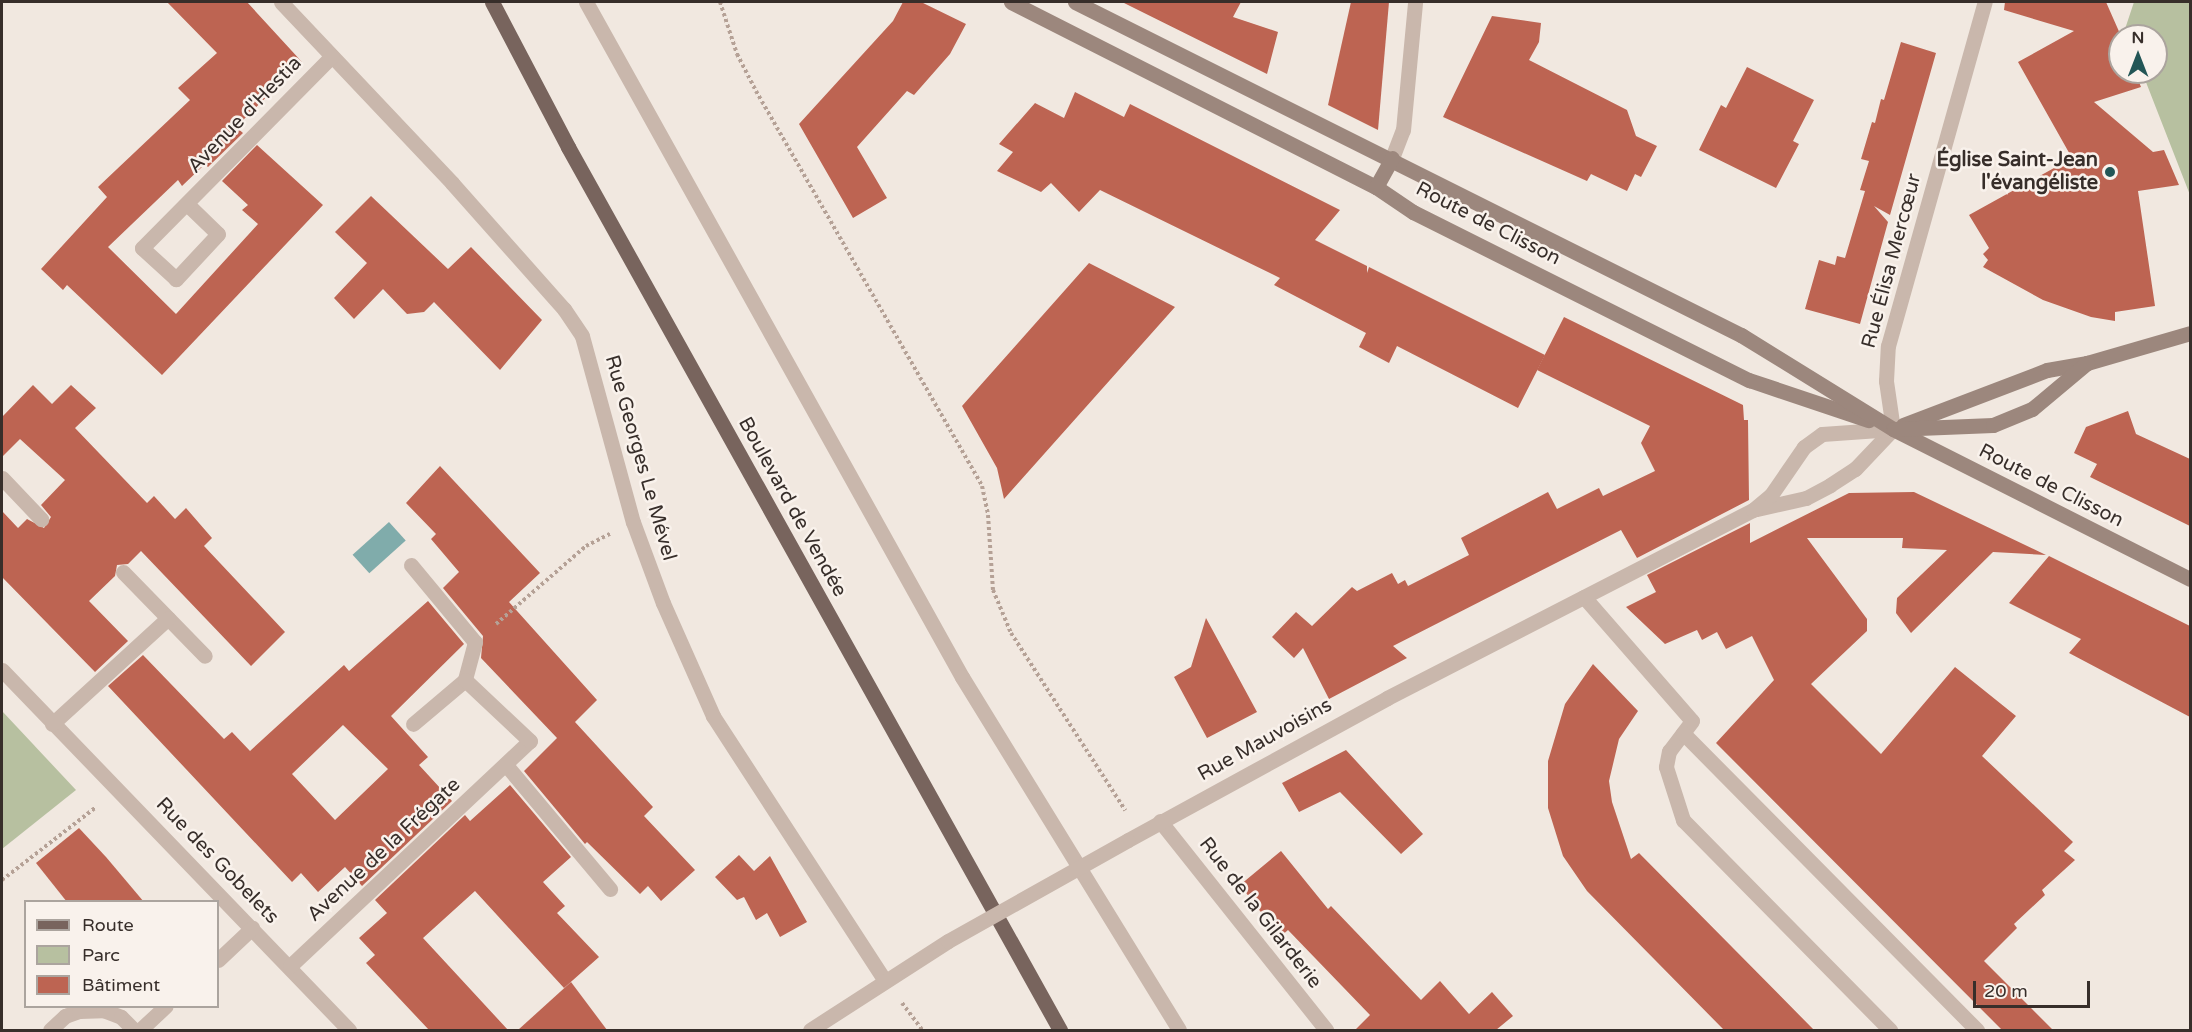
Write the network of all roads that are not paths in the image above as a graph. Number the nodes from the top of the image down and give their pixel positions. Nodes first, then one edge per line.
1 (280, 2) edge
2 (492, 2) edge
3 (585, 2) edge
4 (1011, 2) edge
5 (1076, 2) edge
6 (1414, 2) edge
7 (1985, 2) edge
8 (332, 56) junction
9 (1392, 158) junction
10 (1376, 187) junction
11 (187, 204) junction
12 (2190, 333) edge
13 (2087, 363) junction
14 (1893, 429) junction
15 (2, 478) edge
16 (7, 495) edge
17 (1753, 510) junction
18 (41, 519) dead end
19 (411, 565) dead end
20 (123, 572) dead end
21 (2190, 579) edge
22 (1584, 597) junction
23 (168, 618) junction
24 (205, 656) dead end
25 (2, 670) edge
26 (465, 680) junction
27 (52, 724) junction
28 (413, 724) dead end
29 (1683, 733) junction
30 (506, 765) junction
31 (1160, 822) junction
32 (610, 890) dead end
33 (252, 928) junction
34 (219, 959) edge
35 (290, 966) junction
36 (885, 981) junction
37 (164, 1008) edge
38 (50, 1030) edge
39 (134, 1030) edge
40 (140, 1030) edge
41 (349, 1030) edge
42 (810, 1030) edge
43 (1060, 1030) edge
44 (1179, 1030) edge
45 (1326, 1030) edge
46 (1890, 1030) edge
47 (1977, 1030) edge

1 - 8 street, Rue Georges Le Mével
2 - 43 main road, Boulevard de Vendée
3 - 44 street
4 - 10 main road, Route de Clisson
5 - 9 main road, Route de Clisson
6 - 9 street
7 - 14 street, Rue Élisa Mercœur
8 - 11 street, Avenue d'Hestia
8 - 36 street, Rue Georges Le Mével
9 - 10 main road
9 - 14 main road, Route de Clisson
10 - 14 main road, Route de Clisson
11 - 11 street, Avenue d'Hestia
12 - 13 main road
13 - 14 main road
13 - 14 main road
14 - 17 street, Rue Mauvoisins
14 - 17 street, Rue Mauvoisins
14 - 21 main road, Route de Clisson
15 - 16 street
16 - 18 street
17 - 22 street, Rue Mauvoisins
19 - 26 street
20 - 23 street
22 - 29 street
22 - 31 street, Rue Mauvoisins
23 - 24 street
23 - 27 street
25 - 27 street, Rue des Gobelets
26 - 28 street
26 - 30 street, Avenue de la Frégate
27 - 33 street, Rue des Gobelets
29 - 46 street
29 - 47 street
30 - 32 street
30 - 35 street, Avenue de la Frégate
31 - 36 street, Rue Mauvoisins, bridge
31 - 45 street, Rue de la Gilarderie
33 - 34 street
33 - 35 street, Rue des Gobelets
35 - 41 street, Rue des Gobelets
36 - 42 street, Rue Mauvoisins
37 - 40 street
38 - 39 street

